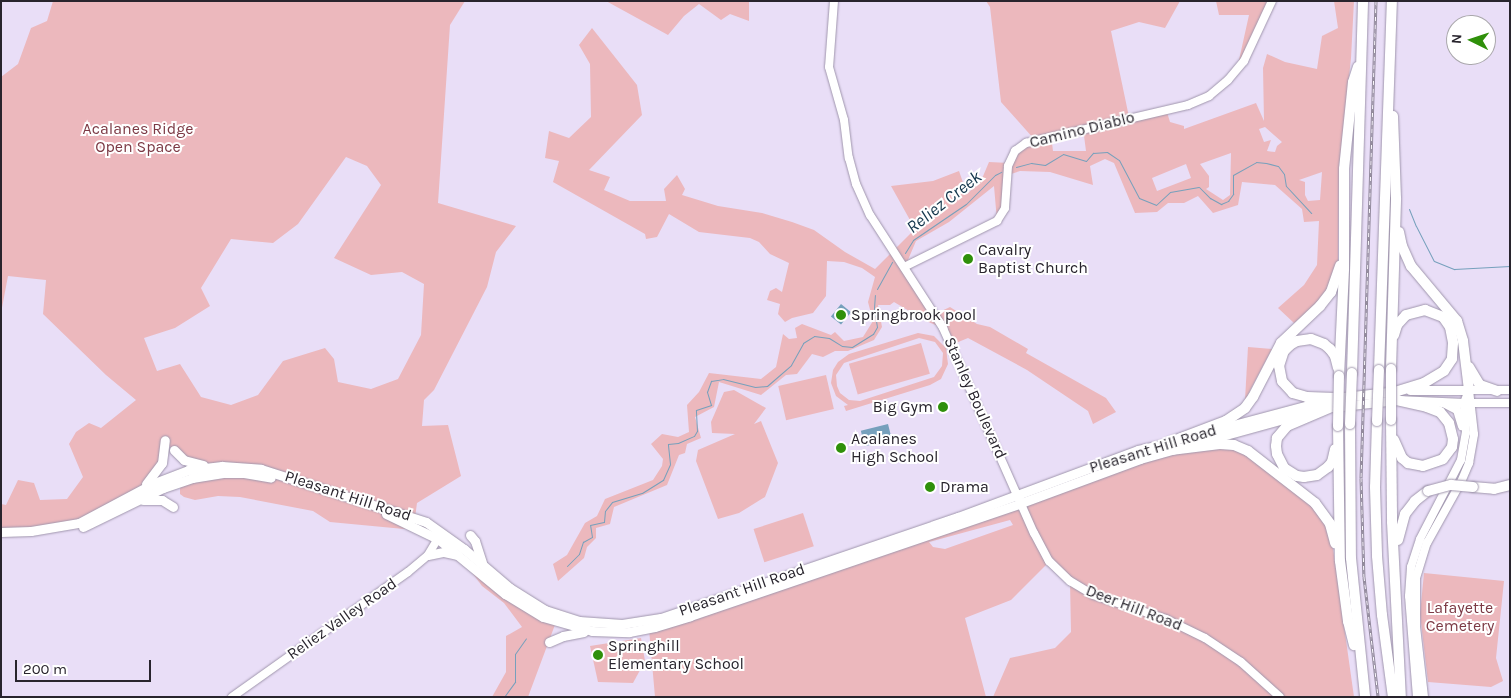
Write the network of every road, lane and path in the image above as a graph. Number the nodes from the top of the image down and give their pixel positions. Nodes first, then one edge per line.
1 (834, 1) edge
2 (1272, 1) edge
3 (1363, 1) edge
4 (1392, 1) edge
5 (1362, 51) junction
6 (1389, 91) junction
7 (1396, 198) junction
8 (1344, 235) junction
9 (904, 267) junction
10 (1466, 362) junction
11 (1391, 370) junction
12 (1339, 376) junction
13 (1469, 390) junction
14 (1510, 390) edge
15 (1497, 391) junction
16 (1397, 395) junction
17 (1433, 401) junction
18 (1334, 402) junction
19 (1468, 403) junction
20 (1510, 403) edge
21 (1391, 420) junction
22 (1338, 426) junction
23 (165, 440) dead end
24 (1465, 442) junction
25 (1170, 446) junction
26 (174, 450) dead end
27 (208, 466) junction
28 (1510, 485) edge
29 (1017, 494) junction
30 (139, 496) junction
31 (1021, 503) junction
32 (173, 507) dead end
33 (1, 532) edge
34 (440, 536) junction
35 (1, 538) edge
36 (462, 552) junction
37 (428, 555) junction
38 (1340, 561) junction
39 (482, 564) junction
40 (1397, 608) junction
41 (592, 631) junction
42 (549, 642) dead end
43 (1359, 658) junction
44 (232, 697) edge
45 (1280, 697) edge
46 (1364, 697) edge
47 (1393, 697) edge
48 (1401, 697) edge
49 (1416, 697) edge
50 (1424, 697) edge

1 - 9 street, Stanley Boulevard
2 - 9 street, Camino Diablo
3 - 5 highway
4 - 6 highway
5 - 8 highway
5 - 43 highway, bridge
6 - 7 highway
6 - 47 highway, bridge
7 - 10 highway
7 - 11 highway
8 - 12 highway
8 - 25 highway
9 - 29 street, Stanley Boulevard
10 - 13 highway
10 - 15 highway
11 - 16 highway
11 - 21 highway, bridge
12 - 18 highway
12 - 22 highway, bridge
13 - 15 street, Pleasant Hill Road
13 - 16 main road, Pleasant Hill Road
13 - 19 street
14 - 15 street, Pleasant Hill Road
16 - 17 main road, Pleasant Hill Road
16 - 18 main road, Pleasant Hill Road
16 - 21 highway
17 - 19 main road, Pleasant Hill Road
17 - 24 street
18 - 22 highway
18 - 25 main road, Pleasant Hill Road
19 - 20 street, Pleasant Hill Road
19 - 24 street
19 - 50 street
21 - 40 highway
22 - 38 highway
23 - 30 main road
24 - 49 street
25 - 29 main road, Pleasant Hill Road
25 - 31 main road, Pleasant Hill Road
25 - 38 highway
26 - 27 main road
27 - 30 main road, Pleasant Hill Road
27 - 34 main road, Pleasant Hill Road
28 - 40 highway, bridge
29 - 31 street, Deer Hill Road
29 - 39 main road, Pleasant Hill Road
30 - 32 main road
30 - 33 main road, Pleasant Hill Road
30 - 34 main road, Pleasant Hill Road
30 - 35 main road, Pleasant Hill Road
31 - 41 main road, Pleasant Hill Road
31 - 45 street, Deer Hill Road
34 - 36 main road, Pleasant Hill Road
34 - 37 street, Reliez Valley Road
36 - 37 main road
36 - 39 main road, Pleasant Hill Road
36 - 39 main road
36 - 41 main road, Pleasant Hill Road
37 - 44 street, Reliez Valley Road
38 - 43 highway
40 - 48 highway
41 - 42 main road
43 - 46 highway

